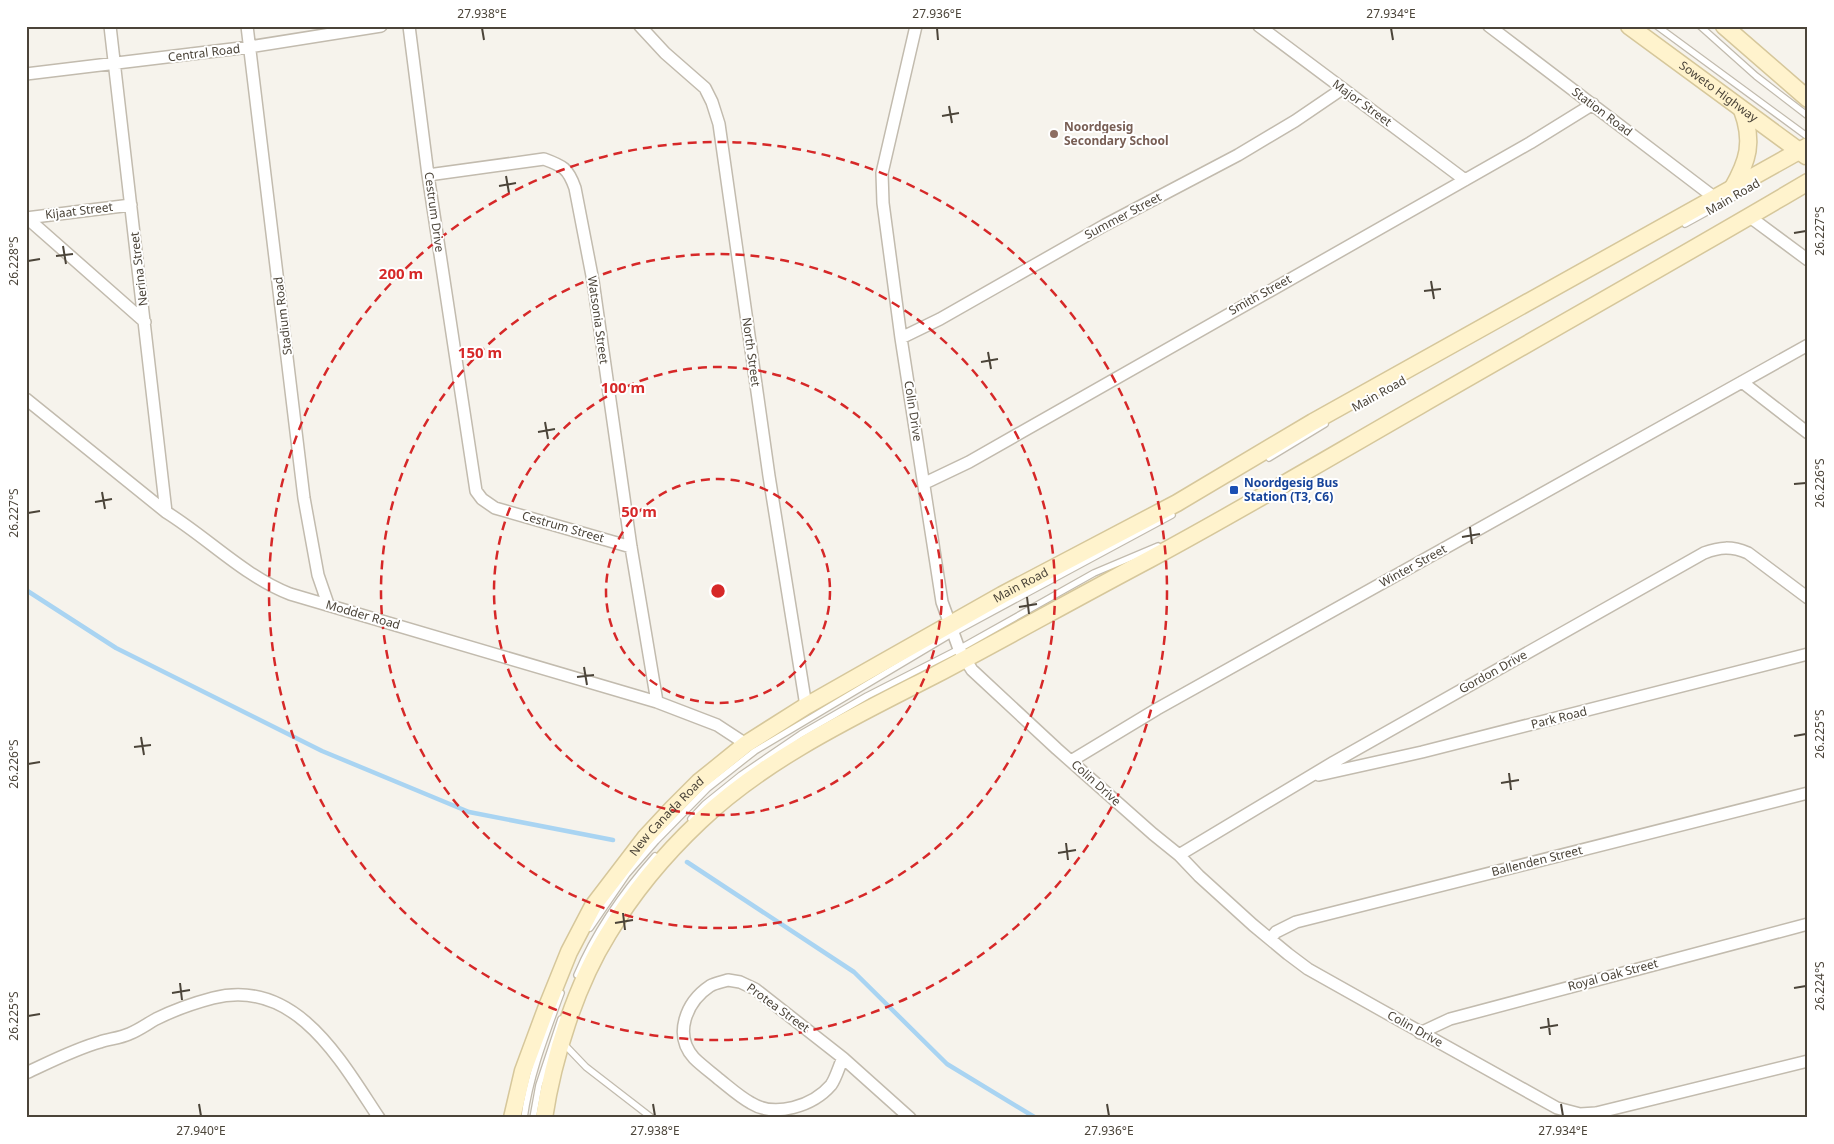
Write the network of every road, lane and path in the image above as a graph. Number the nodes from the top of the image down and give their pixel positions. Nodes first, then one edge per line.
1 (110, 26) edge
2 (247, 26) edge
3 (381, 26) edge
4 (409, 26) edge
5 (640, 26) edge
6 (916, 26) edge
7 (1259, 26) edge
8 (1489, 26) edge
9 (1629, 26) edge
10 (1657, 26) edge
11 (1700, 26) edge
12 (1724, 26) edge
13 (249, 47) junction
14 (115, 63) junction
15 (26, 74) edge
16 (1342, 89) junction
17 (1806, 95) edge
18 (1593, 104) junction
19 (1742, 110) junction
20 (1808, 116) edge
21 (1804, 152) edge
22 (428, 175) junction
23 (1465, 180) junction
24 (1808, 182) edge
25 (1754, 185) dead end
26 (1732, 189) junction
27 (1715, 198) junction
28 (131, 205) junction
29 (1750, 217) junction
30 (27, 218) edge
31 (1677, 228) dead end
32 (1808, 260) edge
33 (1608, 266) dead end
34 (1642, 270) dead end
35 (145, 322) junction
36 (901, 338) junction
37 (1471, 342) dead end
38 (1808, 345) edge
39 (1742, 382) junction
40 (26, 399) edge
41 (1327, 423) dead end
42 (1808, 433) edge
43 (1259, 464) dead end
44 (925, 483) junction
45 (1266, 486) dead end
46 (495, 508) joint
47 (1182, 510) dead end
48 (166, 512) junction
49 (1178, 535) dead end
50 (1170, 540) dead end
51 (1163, 544) dead end
52 (631, 547) junction
53 (1808, 598) edge
54 (328, 604) junction
55 (951, 629) junction
56 (962, 654) junction
57 (1808, 654) edge
58 (657, 702) junction
59 (806, 706) junction
60 (746, 744) junction
61 (1071, 761) junction
62 (1309, 778) junction
63 (1808, 793) edge
64 (686, 824) dead end
65 (666, 851) junction
66 (1179, 855) junction
67 (1808, 924) edge
68 (586, 935) dead end
69 (1270, 939) junction
70 (571, 966) dead end
71 (568, 974) dead end
72 (576, 980) dead end
73 (562, 990) dead end
74 (564, 1011) dead end
75 (1420, 1032) junction
76 (561, 1042) junction
77 (843, 1058) junction
78 (1808, 1061) edge
79 (26, 1073) edge
80 (379, 1118) edge
81 (512, 1118) edge
82 (524, 1118) edge
83 (534, 1118) edge
84 (544, 1118) edge
85 (652, 1118) edge
86 (910, 1118) edge

1 - 14 street, Nerina Street
2 - 13 street, Stadium Road
3 - 13 street, Central Road
4 - 22 street, Cestrum Drive
5 - 59 street, North Street
6 - 36 street, Colin Drive
7 - 16 street, Major Street
8 - 18 street, Station Road
9 - 19 main road, Soweto Highway
10 - 21 lane, Soweto Highway
11 - 20 lane
12 - 17 main road
13 - 14 street, Central Road
13 - 54 street, Stadium Road
14 - 15 street, Central Road
14 - 28 street, Nerina Street
16 - 23 street, Major Street
16 - 36 street, Summer Street
18 - 23 street, Smith Street
18 - 27 street, Station Road
19 - 21 main road, Soweto Highway
19 - 26 main road
21 - 26 main road, Main Road
22 - 46 street, Cestrum Drive
22 - 52 street, Watsonia Street
23 - 44 street, Smith Street
24 - 29 main road, Main Road
25 - 31 lane, Main Road
26 - 27 main road, Main Road
27 - 55 main road, Main Road
28 - 30 street, Kijaat Street
28 - 35 street, Nerina Street
29 - 32 street
29 - 56 main road, Main Road
30 - 35 street, Kijaat Street
33 - 37 lane
34 - 45 lane, Main Road
35 - 48 street, Nerina Street
36 - 44 street, Colin Drive
38 - 39 street, Winter Street
39 - 42 street
39 - 61 street, Winter Street
40 - 48 street, Modder Road
41 - 43 lane
44 - 55 street, Colin Drive
46 - 52 street, Cestrum Street
47 - 55 lane, Main Road
48 - 54 street, Modder Road
49 - 50 lane
51 - 56 lane, Main Road
52 - 58 street, Watsonia Street
53 - 62 street, Gordon Drive
54 - 58 street, Modder Road
55 - 56 street, Colin Drive
55 - 59 main road, New Canada Road
55 - 68 lane, New Canada Road
56 - 61 street, Colin Drive
56 - 64 lane, New Canada Road
56 - 65 main road, New Canada Road
57 - 62 street, Park Road
58 - 60 street, Modder Road
59 - 60 main road, New Canada Road
60 - 81 main road, New Canada Road
61 - 66 street, Colin Drive
62 - 66 street, Gordon Drive
63 - 69 street, Ballenden Street
65 - 72 lane, New Canada Road
65 - 76 main road, New Canada Road
66 - 69 street, Colin Drive
67 - 75 street, Royal Oak Street
69 - 75 street, Colin Drive
70 - 71 lane
73 - 82 lane
74 - 83 lane
75 - 78 street, Colin Drive
76 - 84 main road, New Canada Road
76 - 85 lane
77 - 77 street, Protea Street
77 - 86 street, Protea Street
79 - 80 street

